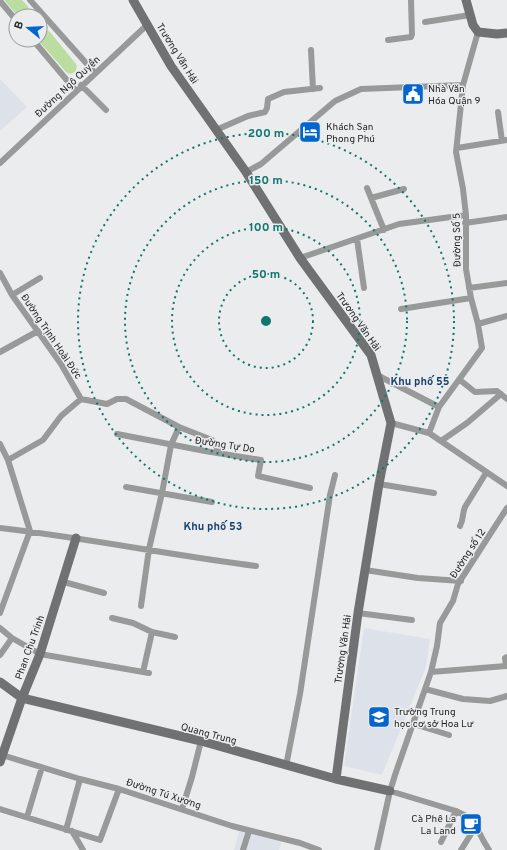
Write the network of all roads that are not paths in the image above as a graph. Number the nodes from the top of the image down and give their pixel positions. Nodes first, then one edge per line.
1 (30, 0) edge
2 (133, 0) edge
3 (411, 0) edge
4 (466, 0) edge
5 (0, 1) edge
6 (37, 8) edge
7 (8, 10) edge
8 (470, 15) junction
9 (48, 21) edge
10 (425, 22) dead end
11 (148, 24) junction
12 (478, 32) junction
13 (507, 33) edge
14 (388, 40) dead end
15 (40, 48) edge
16 (311, 50) dead end
17 (95, 73) junction
18 (81, 85) junction
19 (463, 85) junction
20 (76, 91) junction
21 (106, 110) dead end
22 (498, 112) dead end
23 (216, 130) junction
24 (504, 140) edge
25 (457, 148) junction
26 (0, 163) edge
27 (246, 172) junction
28 (367, 188) dead end
29 (404, 189) dead end
30 (370, 198) junction
31 (466, 214) junction
32 (507, 217) edge
33 (465, 223) junction
34 (384, 230) junction
35 (358, 239) junction
36 (300, 258) junction
37 (0, 273) edge
38 (40, 278) dead end
39 (507, 283) edge
40 (364, 288) dead end
41 (469, 288) junction
42 (12, 295) junction
43 (471, 298) junction
44 (401, 308) dead end
45 (507, 316) edge
46 (478, 324) junction
47 (38, 331) junction
48 (0, 352) edge
49 (377, 375) junction
50 (460, 380) junction
51 (501, 394) junction
52 (80, 399) junction
53 (507, 399) edge
54 (439, 407) junction
55 (391, 423) junction
56 (179, 427) junction
57 (429, 433) junction
58 (117, 434) dead end
59 (441, 441) junction
60 (0, 444) edge
61 (171, 444) junction
62 (220, 452) junction
63 (8, 460) junction
64 (486, 473) junction
65 (335, 475) dead end
66 (379, 484) junction
67 (507, 486) edge
68 (126, 487) dead end
69 (310, 488) dead end
70 (162, 493) junction
71 (434, 493) dead end
72 (212, 502) dead end
73 (507, 508) edge
74 (460, 526) dead end
75 (0, 528) edge
76 (30, 531) junction
77 (76, 538) junction
78 (149, 549) junction
79 (256, 566) dead end
80 (365, 570) junction
81 (461, 581) junction
82 (64, 582) junction
83 (104, 593) dead end
84 (141, 606) dead end
85 (0, 613) edge
86 (358, 613) junction
87 (112, 618) dead end
88 (412, 620) dead end
89 (0, 628) edge
90 (152, 632) junction
91 (175, 637) dead end
92 (12, 638) junction
93 (40, 654) junction
94 (0, 656) edge
95 (507, 657) edge
96 (431, 672) junction
97 (0, 682) edge
98 (425, 689) junction
99 (507, 696) edge
100 (22, 698) junction
101 (414, 724) junction
102 (448, 735) dead end
103 (201, 741) junction
104 (1, 758) edge
105 (286, 766) junction
106 (42, 767) junction
107 (80, 779) junction
108 (336, 779) junction
109 (119, 789) junction
110 (390, 791) junction
111 (0, 809) edge
112 (182, 810) junction
113 (456, 811) junction
114 (27, 817) junction
115 (476, 826) junction
116 (69, 830) junction
117 (249, 831) junction
118 (441, 842) dead end
119 (300, 843) junction
120 (83, 850) edge
121 (242, 850) edge
122 (298, 850) edge
123 (319, 850) edge
124 (377, 850) edge
125 (461, 850) edge
126 (489, 850) edge

1 - 6 street
2 - 11 street, Trương Văn Hải
3 - 14 street
4 - 8 street
5 - 7 street
8 - 10 street
8 - 12 street
9 - 17 street
11 - 17 street, Đường Ngô Quyền
11 - 23 street, Trương Văn Hải
12 - 13 street
12 - 19 street, Đường Số 5
15 - 20 street
16 - 23 street
17 - 18 street, Đường Ngô Quyền
18 - 20 street, Đường Ngô Quyền
18 - 21 street
19 - 25 street, Đường Số 5
19 - 27 street
20 - 26 street, Đường Ngô Quyền
22 - 24 street
23 - 27 street, Trương Văn Hải
24 - 25 street
25 - 31 street, Đường Số 5
27 - 36 street, Trương Văn Hải
28 - 30 street
29 - 30 street
30 - 34 street
31 - 33 street, Đường Số 5
31 - 34 street
32 - 33 street
33 - 41 street, Đường Số 5
34 - 35 street
35 - 36 street
35 - 40 street
36 - 49 street, Trương Văn Hải
37 - 42 street, Đường Trịnh Hoài Đức
38 - 42 street
39 - 41 street
41 - 43 street, Đường Số 5
42 - 47 street, Đường Trịnh Hoài Đức
43 - 44 street
43 - 46 street, Đường Số 5
45 - 46 street
46 - 50 street, Đường Số 5
47 - 48 street
47 - 52 street, Đường Trịnh Hoài Đức
49 - 54 street
49 - 55 street, Trương Văn Hải
50 - 51 street
50 - 54 street, Đường Số 5
51 - 53 street
51 - 59 street
52 - 56 street
52 - 63 street
54 - 57 street, Đường Số 5
55 - 57 street
55 - 66 street, Trương Văn Hải
56 - 61 street
56 - 62 street
57 - 59 street
58 - 61 street, Đường Tự Do
59 - 64 street
60 - 63 street
61 - 62 street, Đường Tự Do
61 - 70 street
62 - 69 street, Đường Tự Do
63 - 76 street
64 - 67 street
64 - 74 street
65 - 105 street
66 - 71 street
66 - 80 street, Trương Văn Hải
68 - 70 street
70 - 72 street
70 - 78 street
73 - 81 street, Đường số 12
75 - 76 street
76 - 77 street
76 - 85 street
77 - 78 street
77 - 82 street, Phan Chu Trinh
78 - 79 street
78 - 84 street
80 - 81 street
80 - 86 street, Trương Văn Hải
81 - 96 street, Đường số 12
82 - 83 street
82 - 93 street, Phan Chu Trinh
86 - 88 street
86 - 108 street, Trương Văn Hải
87 - 90 street
89 - 92 street
90 - 91 street
90 - 93 street
92 - 93 street
92 - 94 street
93 - 100 street, Phan Chu Trinh
95 - 96 street
96 - 98 street, Đường số 12
97 - 100 street
98 - 99 street
98 - 101 street, Đường số 12
100 - 103 street, Quang Trung
100 - 104 street, Phan Chu Trinh
101 - 102 street
101 - 110 street, Đường số 12
103 - 105 street, Quang Trung
103 - 112 street
104 - 106 street, Đường Tú Xương
105 - 108 street, Quang Trung
106 - 107 street, Đường Tú Xương
106 - 114 street
107 - 109 street, Đường Tú Xương
107 - 116 street
108 - 110 street, Quang Trung
109 - 112 street, Đường Tú Xương
109 - 116 street
110 - 113 street
110 - 124 street, Đường số 12
111 - 114 street
112 - 117 street, Đường Tú Xương
113 - 115 street
113 - 118 street
114 - 116 street
115 - 125 street
115 - 126 street
116 - 120 street
117 - 119 street, Đường Tú Xương
117 - 121 street
119 - 122 street
119 - 123 street, Đường Tú Xương

